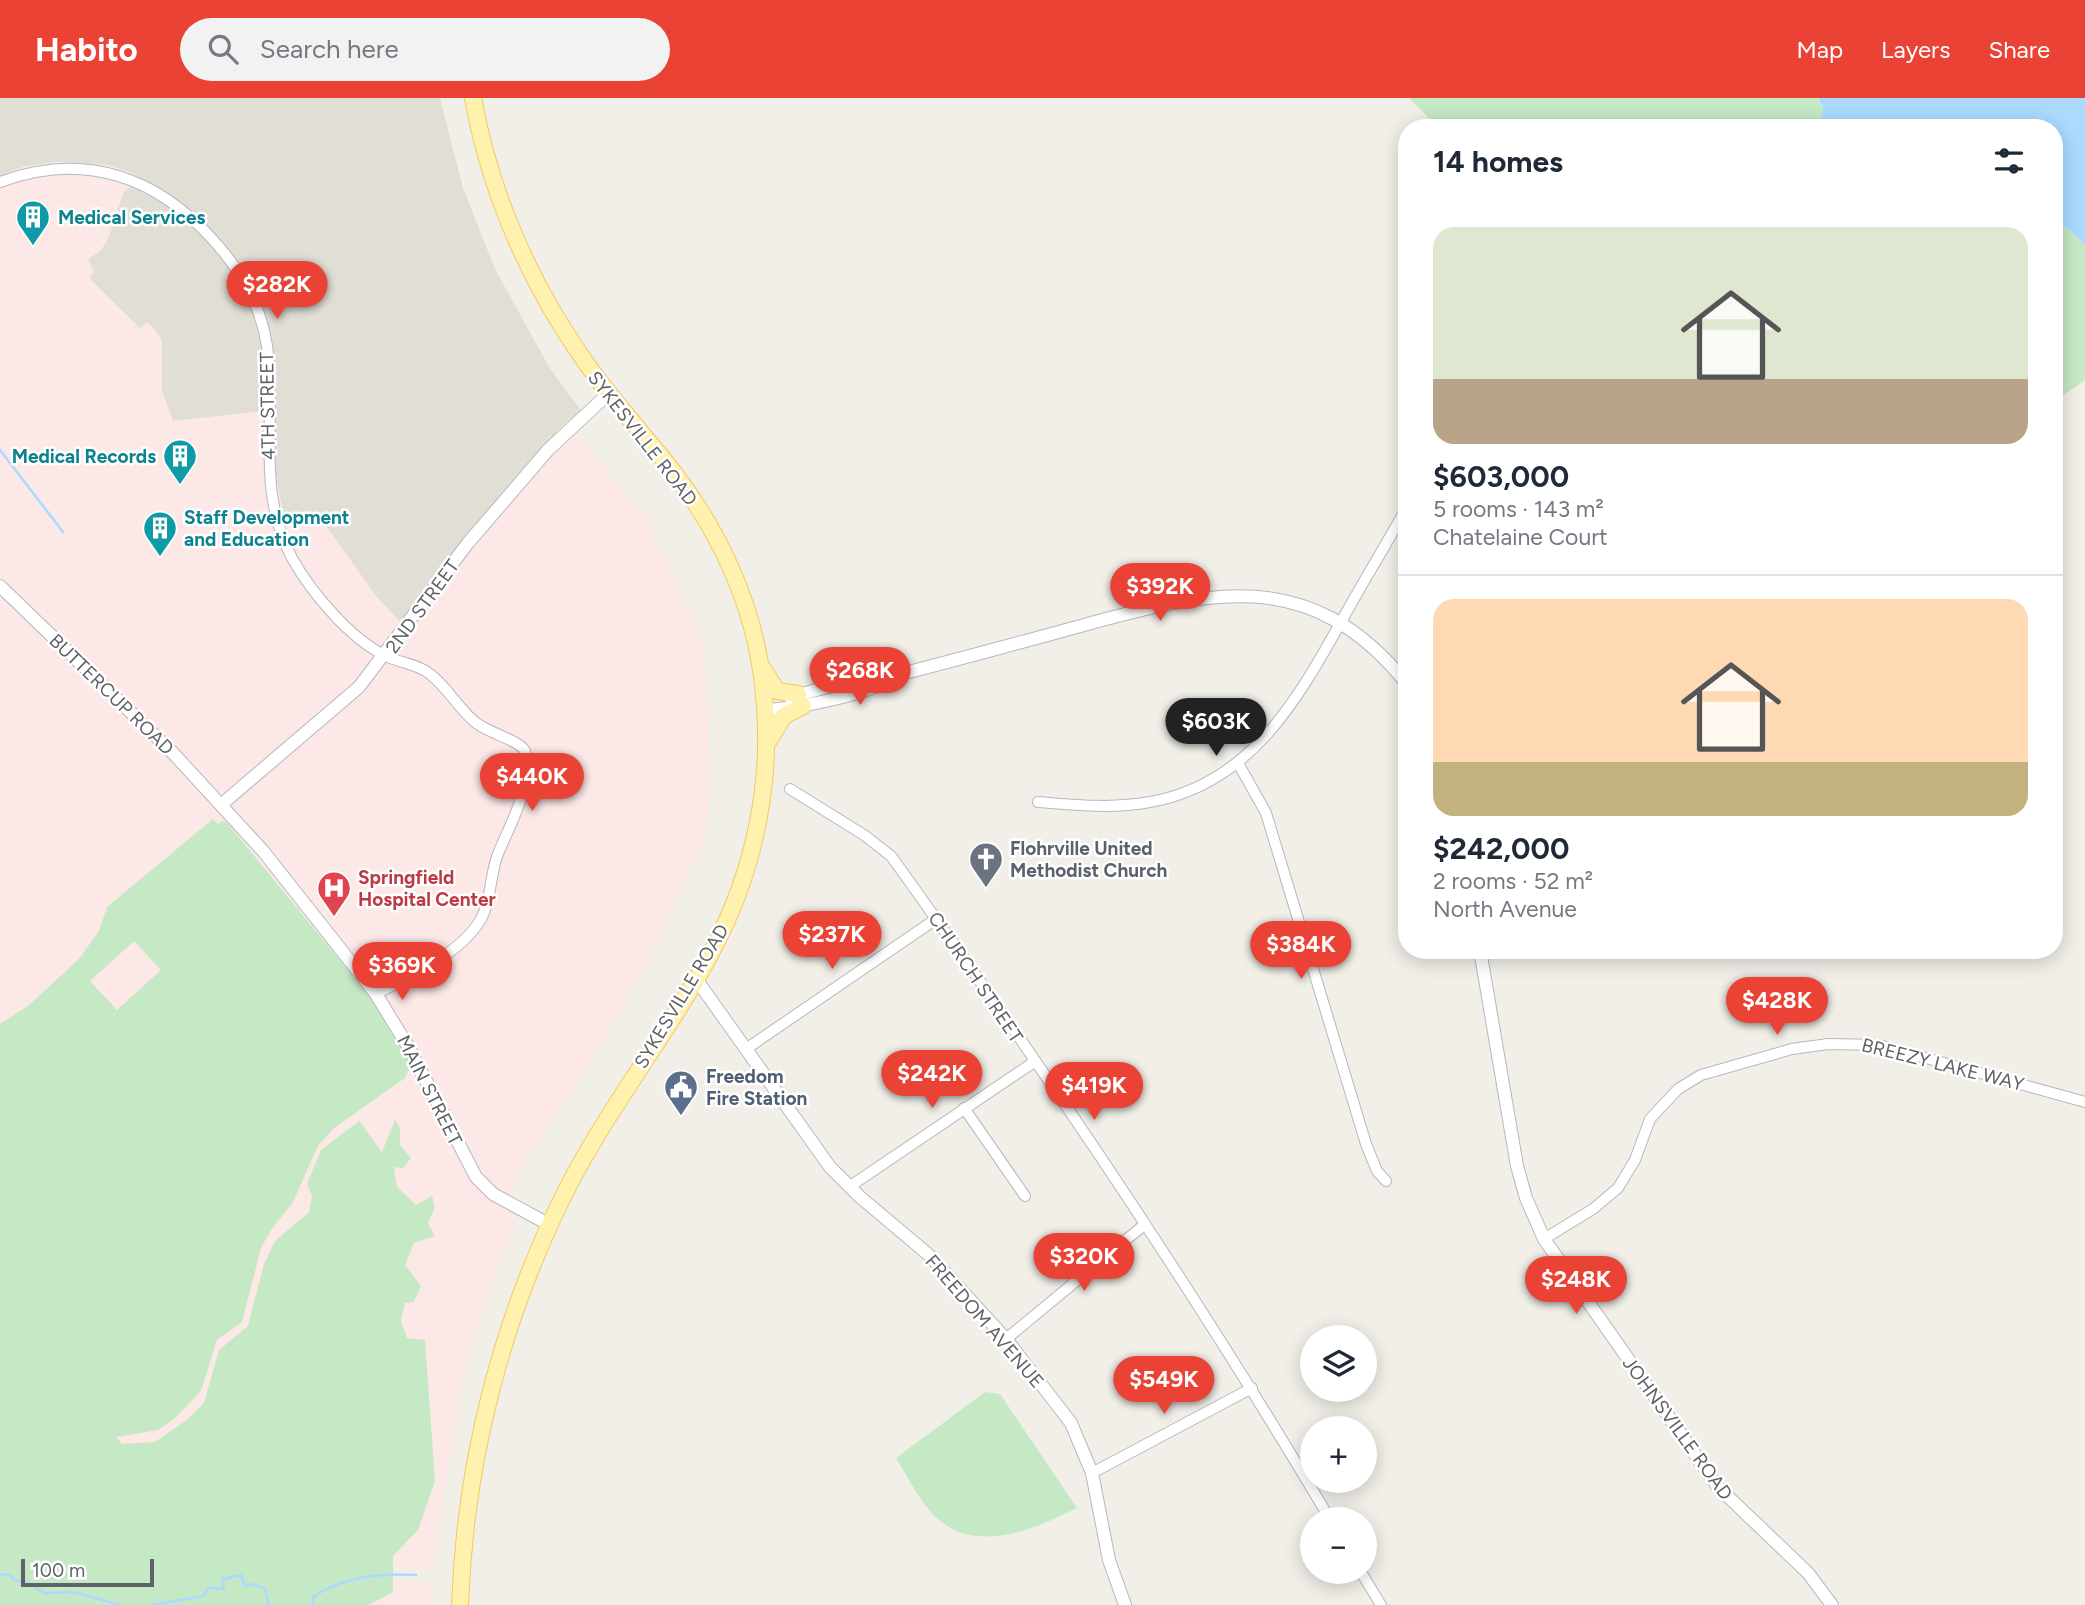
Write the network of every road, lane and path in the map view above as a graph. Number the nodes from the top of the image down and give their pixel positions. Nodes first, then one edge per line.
1 (473, 98) edge
2 (0, 182) edge
3 (608, 394) junction
4 (1398, 522) edge
5 (0, 586) edge
6 (1340, 623) junction
7 (385, 656) junction
8 (760, 662) junction
9 (1398, 674) edge
10 (801, 700) junction
11 (765, 710) junction
12 (766, 745) junction
13 (1238, 763) junction
14 (790, 789) dead end
15 (1038, 802) dead end
16 (222, 804) junction
17 (936, 919) junction
18 (1482, 959) edge
19 (696, 979) junction
20 (376, 993) junction
21 (746, 1048) junction
22 (1034, 1062) junction
23 (2085, 1102) edge
24 (964, 1108) junction
25 (1385, 1181) dead end
26 (849, 1187) junction
27 (1025, 1196) dead end
28 (550, 1225) junction
29 (1144, 1225) junction
30 (1544, 1239) junction
31 (1006, 1339) junction
32 (1251, 1388) junction
33 (1092, 1473) junction
34 (1323, 1507) edge
35 (1368, 1584) edge
36 (460, 1605) edge
37 (1125, 1605) edge
38 (1381, 1605) edge
39 (1832, 1605) edge

1 - 3 main road, SYKESVILLE ROAD
2 - 7 street, 4TH STREET
3 - 7 street, 2ND STREET
3 - 8 main road, SYKESVILLE ROAD
4 - 6 street
5 - 16 street, BUTTERCUP ROAD
6 - 9 street
6 - 10 street
6 - 13 street
7 - 16 street, 2ND STREET
7 - 20 street, 4TH STREET
8 - 10 main road
8 - 11 main road, SYKESVILLE ROAD
10 - 11 street
10 - 12 main road
11 - 12 main road, SYKESVILLE ROAD
12 - 19 main road, SYKESVILLE ROAD
13 - 15 street
13 - 25 street
14 - 17 street, CHURCH STREET
16 - 20 street, MAIN STREET
17 - 21 street
17 - 22 street, CHURCH STREET
18 - 30 street, JOHNSVILLE ROAD
19 - 21 street, FREEDOM AVENUE
19 - 28 main road, SYKESVILLE ROAD
20 - 28 street, MAIN STREET
21 - 26 street, FREEDOM AVENUE
22 - 24 street
22 - 29 street, CHURCH STREET
23 - 30 street, BREEZY LAKE WAY
24 - 26 street
24 - 27 street
26 - 31 street, FREEDOM AVENUE
28 - 36 main road, SYKESVILLE ROAD
29 - 31 street
29 - 32 street, CHURCH STREET
30 - 39 street, JOHNSVILLE ROAD
31 - 33 street, FREEDOM AVENUE
32 - 33 street
32 - 34 street, CHURCH STREET
33 - 37 street, FREEDOM AVENUE
35 - 38 street

